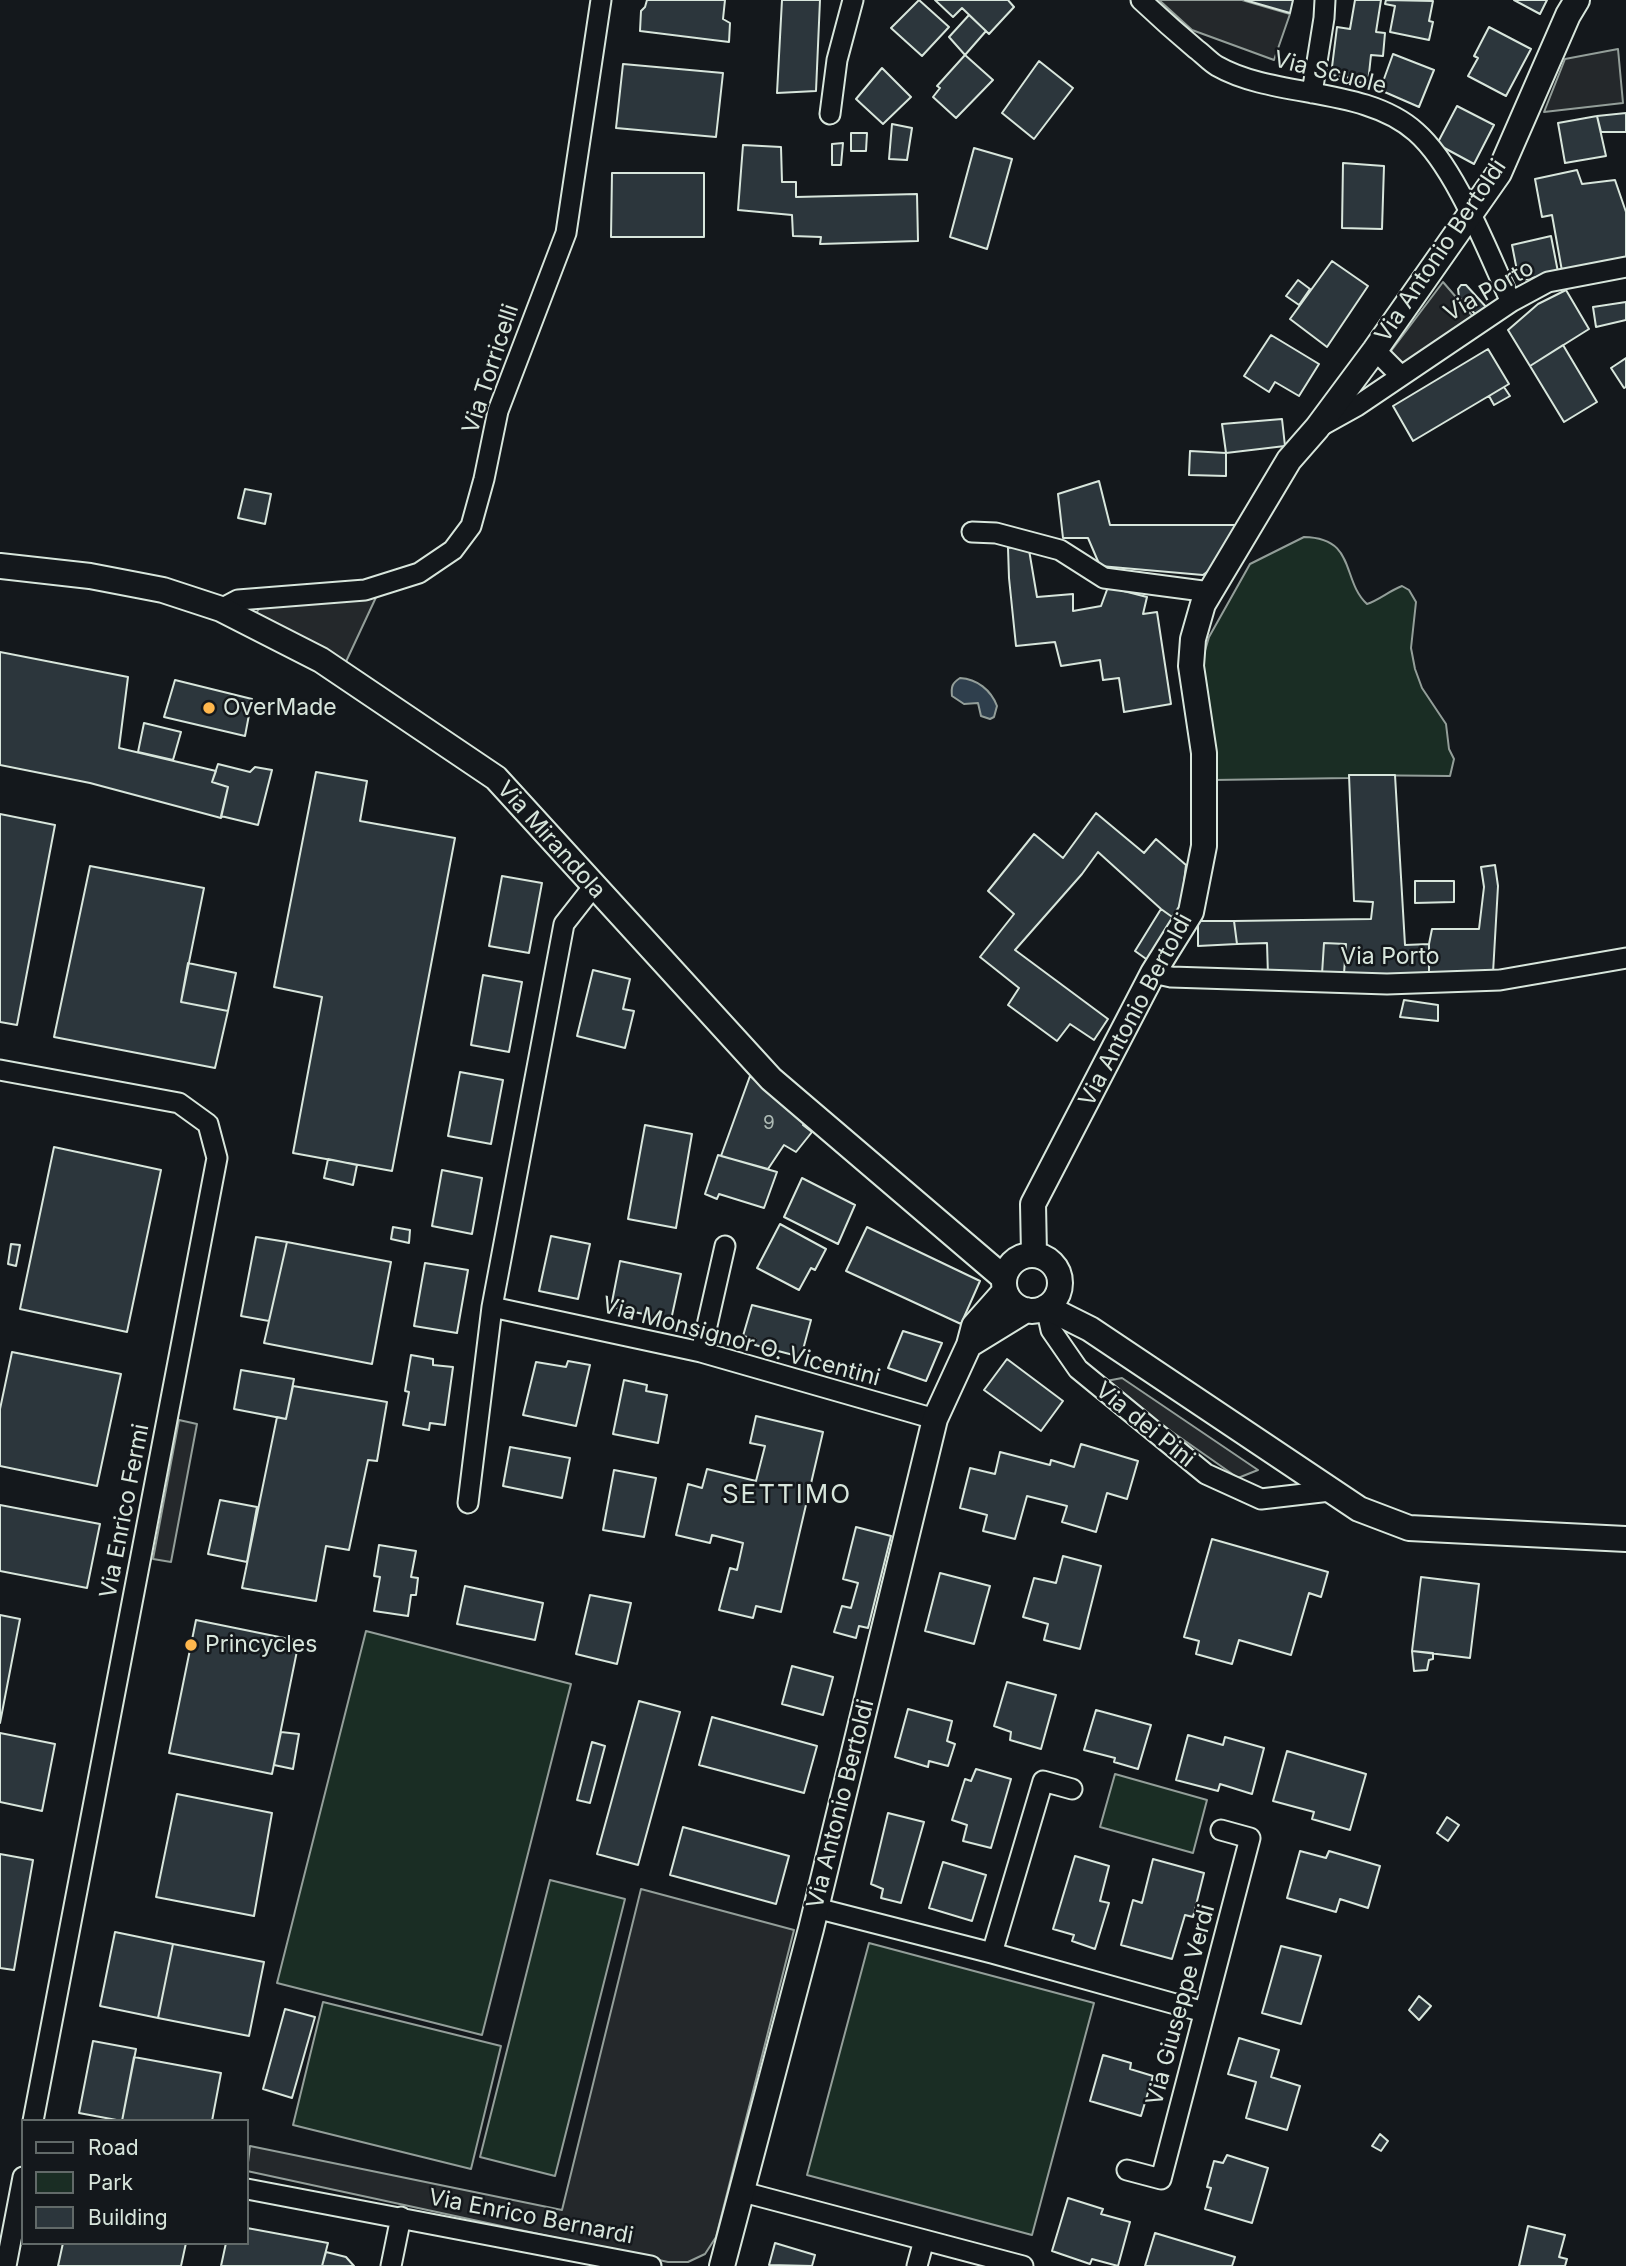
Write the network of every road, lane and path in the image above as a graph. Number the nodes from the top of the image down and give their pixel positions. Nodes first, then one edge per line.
1 (601, 0) edge
2 (853, 0) edge
3 (1141, 0) edge
4 (1325, 0) edge
5 (1577, 0) edge
6 (1312, 93) junction
7 (830, 114) dead end
8 (1471, 215) junction
9 (1626, 267) edge
10 (1511, 302) junction
11 (1375, 350) junction
12 (1400, 375) junction
13 (1317, 428) junction
14 (972, 532) dead end
15 (0, 566) edge
16 (1210, 592) junction
17 (221, 609) junction
18 (593, 887) junction
19 (1626, 958) edge
20 (1153, 973) junction
21 (0, 1070) edge
22 (725, 1246) dead end
23 (1034, 1254) junction
24 (1004, 1284) junction
25 (1044, 1302) junction
26 (492, 1307) junction
27 (969, 1345) junction
28 (701, 1352) junction
29 (935, 1419) junction
30 (1283, 1458) junction
31 (1330, 1491) junction
32 (1261, 1499) junction
33 (468, 1503) dead end
34 (1626, 1539) edge
35 (1072, 1789) dead end
36 (1221, 1830) dead end
37 (816, 1908) junction
38 (992, 1953) junction
39 (1204, 2012) junction
40 (33, 2119) edge
41 (1127, 2170) dead end
42 (21, 2187) edge
43 (248, 2189) edge
44 (743, 2192) junction
45 (401, 2217) junction
46 (924, 2241) junction
47 (6, 2266) edge
48 (391, 2266) edge
49 (651, 2266) edge
50 (722, 2266) edge
51 (917, 2266) edge
52 (1023, 2266) edge

1 - 17 street, Via Torricelli
2 - 7 street
3 - 6 street, Via Scuole
4 - 6 street
5 - 8 street, Via Antonio Bertoldi
6 - 8 street, Via Scuole
8 - 10 street, Via Scuole
8 - 11 street, Via Antonio Bertoldi
9 - 10 street, Via Porto
10 - 12 street, Via Porto
11 - 12 street, Via Antonio Bertoldi
11 - 13 street, Via Antonio Bertoldi
12 - 13 street, Via Porto
13 - 16 street, Via Antonio Bertoldi
14 - 16 street
15 - 17 street, Via Mirandola
16 - 20 street, Via Antonio Bertoldi
17 - 18 street, Via Mirandola
18 - 24 street, Via Mirandola
18 - 26 street
19 - 20 street, Via Porto
20 - 23 street, Via Antonio Bertoldi
21 - 40 street, Via Enrico Fermi
22 - 28 street
23 - 24 street
23 - 25 street
24 - 25 street
24 - 27 street, Via Antonio Bertoldi
25 - 27 street
25 - 30 street, Via dei Pini
25 - 32 street, Via dei Pini
26 - 28 street, Via Monsignor O. Vicentini
26 - 33 street
27 - 29 street, Via Antonio Bertoldi
28 - 29 street, Via Monsignor O. Vicentini
29 - 37 street, Via Antonio Bertoldi
30 - 31 street, Via dei Pini
30 - 32 street
31 - 32 street
31 - 34 street, Via dei Pini
35 - 38 street
36 - 39 street, Via Giuseppe Verdi
37 - 38 street
37 - 44 street, Via Antonio Bertoldi
38 - 39 street
39 - 41 street, Via Giuseppe Verdi
42 - 47 street
43 - 45 street, Via Enrico Bernardi
44 - 46 street
44 - 50 street, Via Antonio Bertoldi
45 - 48 street, Via Enrico Bernardi
45 - 49 street, Via Enrico Bernardi
46 - 51 street
46 - 52 street

